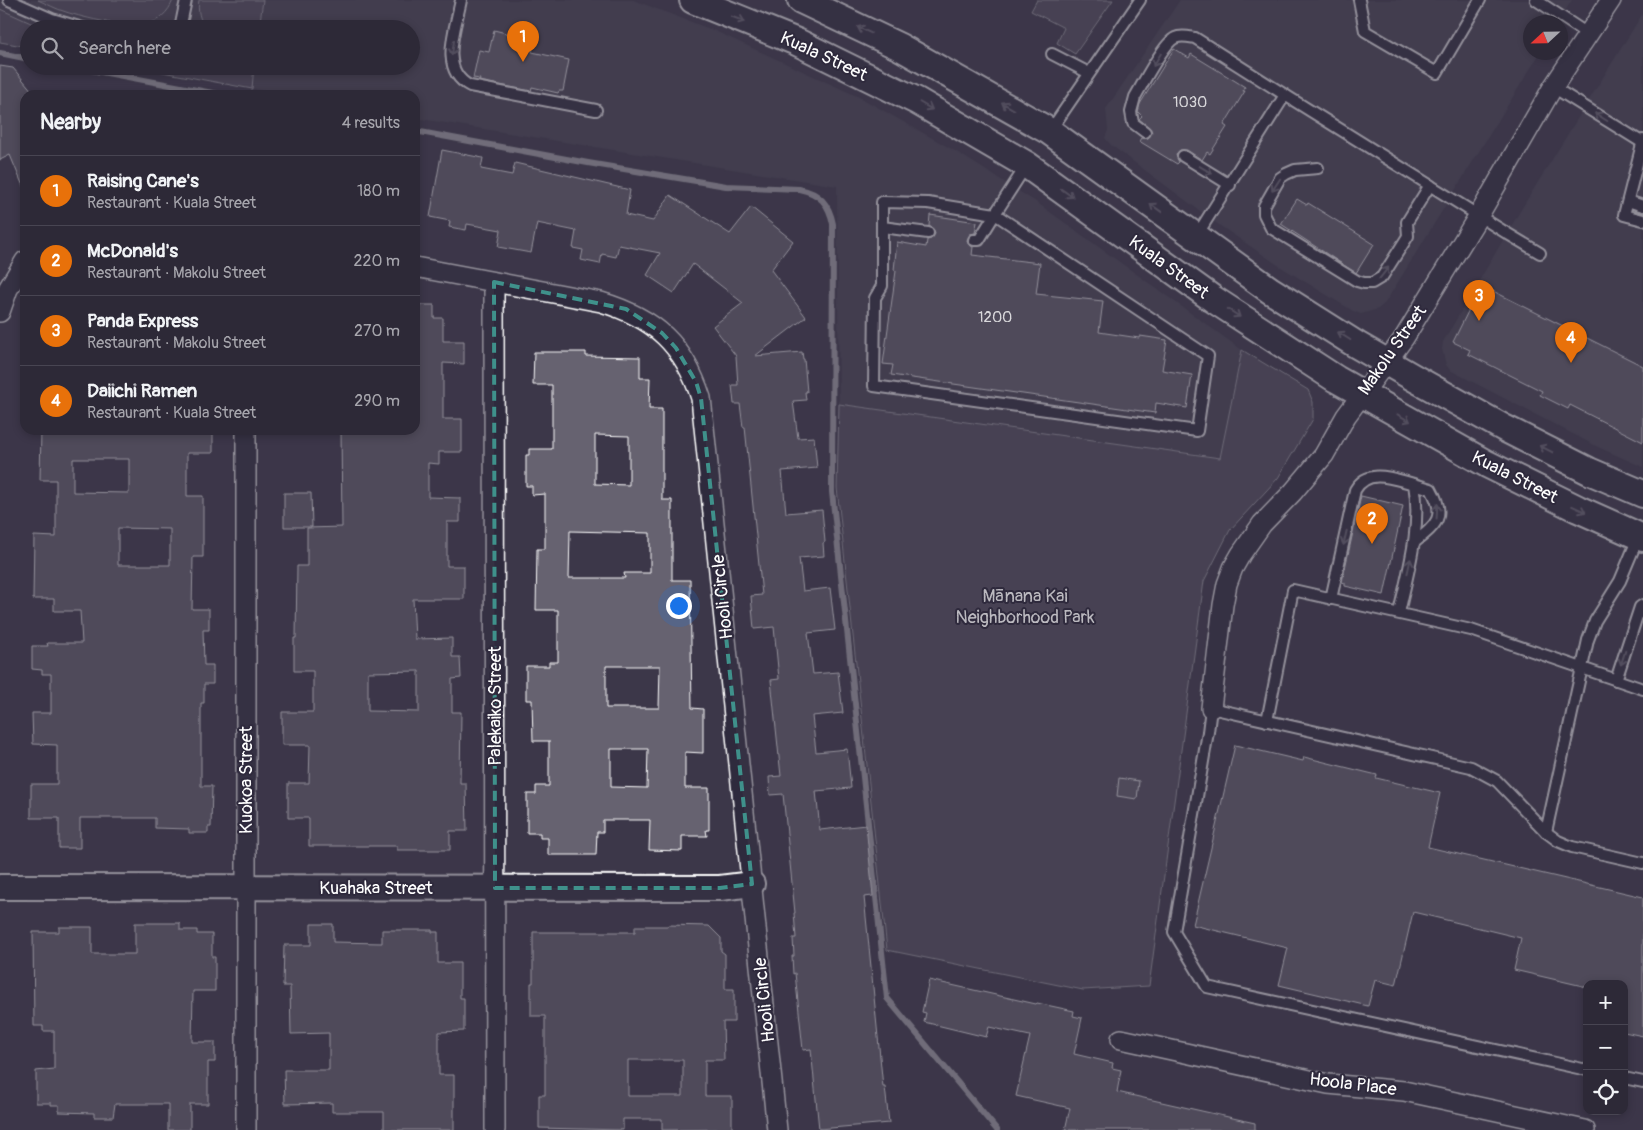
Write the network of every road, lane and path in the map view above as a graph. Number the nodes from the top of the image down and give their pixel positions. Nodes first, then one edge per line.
1 (9, 0) edge
2 (186, 0) edge
3 (461, 0) edge
4 (693, 0) edge
5 (801, 0) edge
6 (1140, 0) edge
7 (1359, 0) edge
8 (1480, 0) edge
9 (1536, 0) edge
10 (1611, 0) edge
11 (55, 20) edge
12 (182, 20) edge
13 (1588, 35) junction
14 (1052, 54) dead end
15 (1089, 73) junction
16 (1553, 87) junction
17 (1285, 95) junction
18 (596, 110) dead end
19 (1049, 131) junction
20 (1145, 132) dead end
21 (1643, 142) edge
22 (1182, 156) dead end
23 (1026, 165) junction
24 (1318, 168) dead end
25 (1638, 180) edge
26 (1230, 184) junction
27 (1430, 185) junction
28 (1628, 201) junction
29 (1643, 206) edge
30 (995, 214) junction
31 (1478, 215) junction
32 (1643, 220) edge
33 (882, 226) junction
34 (928, 233) dead end
35 (1196, 237) junction
36 (974, 240) dead end
37 (1540, 253) dead end
38 (420, 268) edge
39 (20, 269) edge
40 (494, 282) junction
41 (0, 312) edge
42 (1386, 362) junction
43 (1362, 394) junction
44 (246, 435) edge
45 (1414, 484) junction
46 (1643, 494) edge
47 (1641, 537) edge
48 (1414, 542) junction
49 (1331, 599) junction
50 (1643, 605) edge
51 (1399, 614) junction
52 (1582, 668) junction
53 (1616, 680) junction
54 (1643, 689) edge
55 (1211, 708) junction
56 (1267, 721) junction
57 (1546, 832) junction
58 (1643, 863) edge
59 (752, 884) junction
60 (0, 887) edge
61 (246, 888) junction
62 (495, 888) junction
63 (1121, 1039) dead end
64 (1583, 1069) edge
65 (1628, 1079) edge
66 (1643, 1082) edge
67 (1579, 1129) edge
68 (246, 1130) edge
69 (495, 1130) edge
70 (777, 1130) edge

1 - 11 lane
2 - 12 lane
3 -> 18 lane
4 -> 23 main road, Kuala Street
19 -> 5 main road
6 - 15 lane
7 - 8 lane
9 - 13 lane
10 - 13 street, Makolu Street
13 - 16 street, Makolu Street
14 - 15 lane
15 - 19 lane
21 -> 16 lane
16 - 31 street, Makolu Street
17 -> 20 lane
17 - 26 lane
17 - 27 lane
19 - 23 main road
35 -> 19 main road
21 - 25 lane
22 -> 26 lane
23 - 30 lane
23 -> 43 main road, Kuala Street
24 -> 27 lane
25 - 28 lane
26 - 35 lane
27 - 31 lane
28 - 29 lane
28 - 32 lane
30 - 33 lane
30 - 33 lane
30 - 36 lane
31 - 37 lane
31 - 42 street, Makolu Street
33 - 34 lane
42 -> 35 main road
38 - 40 street, Hooli Circle
39 - 41 street
40 - 59 street, Hooli Circle
40 - 62 street, Palekaiko Street
42 - 43 street, Makolu Street
46 -> 42 main road
43 -> 47 main road, Kuala Street
43 - 55 street, Makolu Street
44 - 61 street, Kuokoa Street
45 - 48 lane
48 -> 45 lane
45 -> 49 lane
47 - 52 lane
51 -> 48 lane
49 - 51 lane
49 - 56 lane
50 -> 53 lane
51 - 52 lane
52 - 53 lane
52 - 57 lane
53 - 54 lane
55 - 56 lane
55 - 64 lane
56 - 57 lane
57 - 58 lane
59 - 62 street, Kuahaka Street
59 - 70 street, Hooli Circle
60 - 61 street, Kuahaka Street
61 - 62 street, Kuahaka Street
61 - 68 street, Kuokoa Street
62 - 69 street, Palekaiko Street
63 - 67 street, Hoola Place
65 - 66 lane

